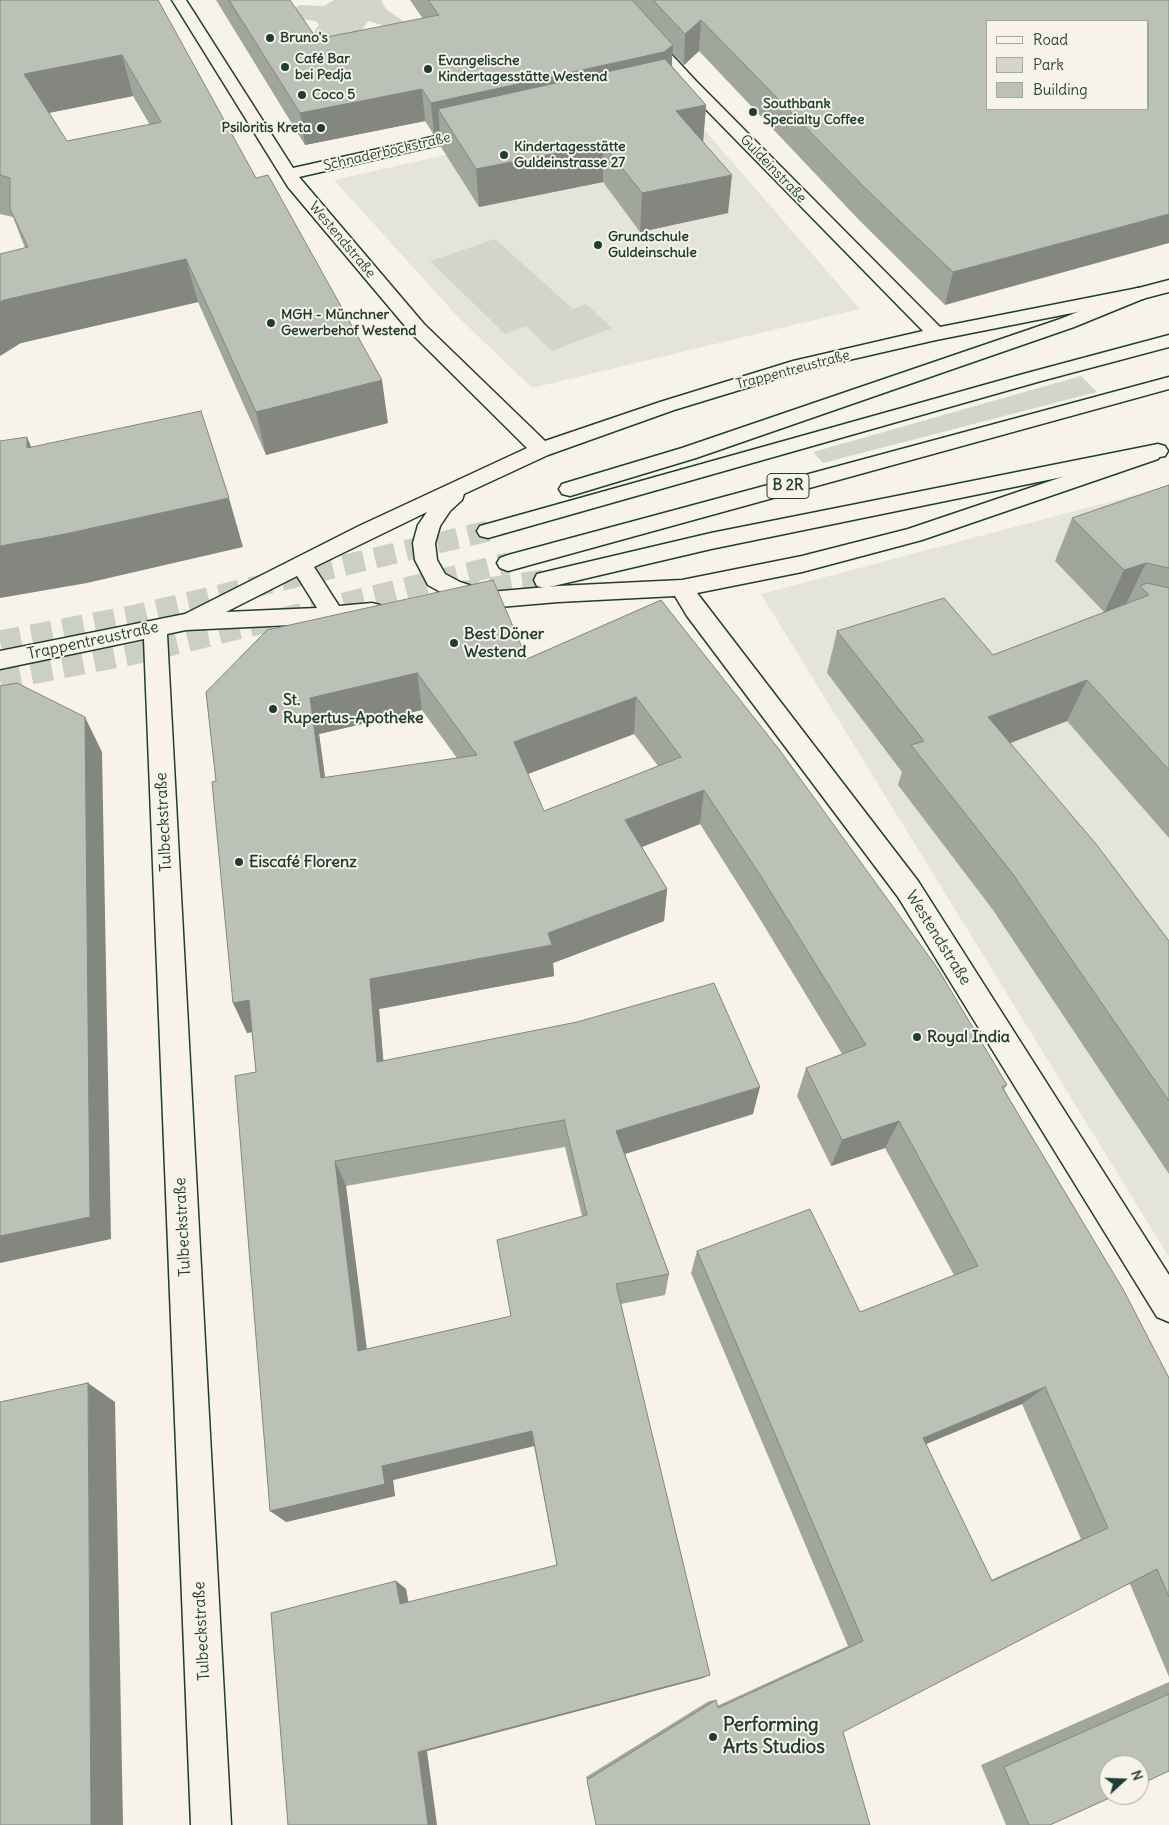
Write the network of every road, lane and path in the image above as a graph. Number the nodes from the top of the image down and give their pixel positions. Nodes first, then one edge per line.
1 (179, 0) edge
2 (613, 0) edge
3 (690, 84) junction
4 (671, 88) edge
5 (497, 127) edge
6 (288, 174) junction
7 (1169, 286) edge
8 (1138, 294) junction
9 (936, 334) junction
10 (1169, 341) edge
11 (1169, 382) edge
12 (541, 450) junction
13 (1164, 450) edge
14 (460, 488) junction
15 (508, 563) tunnel mouth
16 (301, 564) junction
17 (546, 580) tunnel mouth
18 (682, 588) junction
19 (488, 599) junction
20 (442, 604) edge
21 (396, 608) edge
22 (333, 615) junction
23 (186, 622) junction
24 (155, 629) junction
25 (0, 660) edge
26 (1169, 1305) edge
27 (211, 1825) edge

1 - 6 main road, Westendstraße
2 - 3 main road, Guldeinstraße
3 - 4 main road
3 - 9 main road, Guldeinstraße
5 - 6 main road, Schnaderböckstraße
6 - 12 main road, Westendstraße
7 - 8 main road
8 - 9 main road, Trappentreustraße
8 - 10 main road, B 2R
9 - 12 main road, Trappentreustraße
11 - 15 main road, B 2R
12 - 14 main road, Trappentreustraße
13 - 17 main road
13 - 18 main road, Trappentreustraße
14 - 16 main road, Trappentreustraße
14 - 19 main road, Trappentreustraße
16 - 22 main road
16 - 23 main road, Trappentreustraße
18 - 19 main road, Trappentreustraße
18 - 26 main road, Westendstraße
19 - 20 main road, Trappentreustraße
21 - 22 main road, Trappentreustraße
22 - 23 main road, Trappentreustraße
23 - 24 main road, Trappentreustraße
24 - 25 main road, Trappentreustraße
24 - 27 main road, Tulbeckstraße

